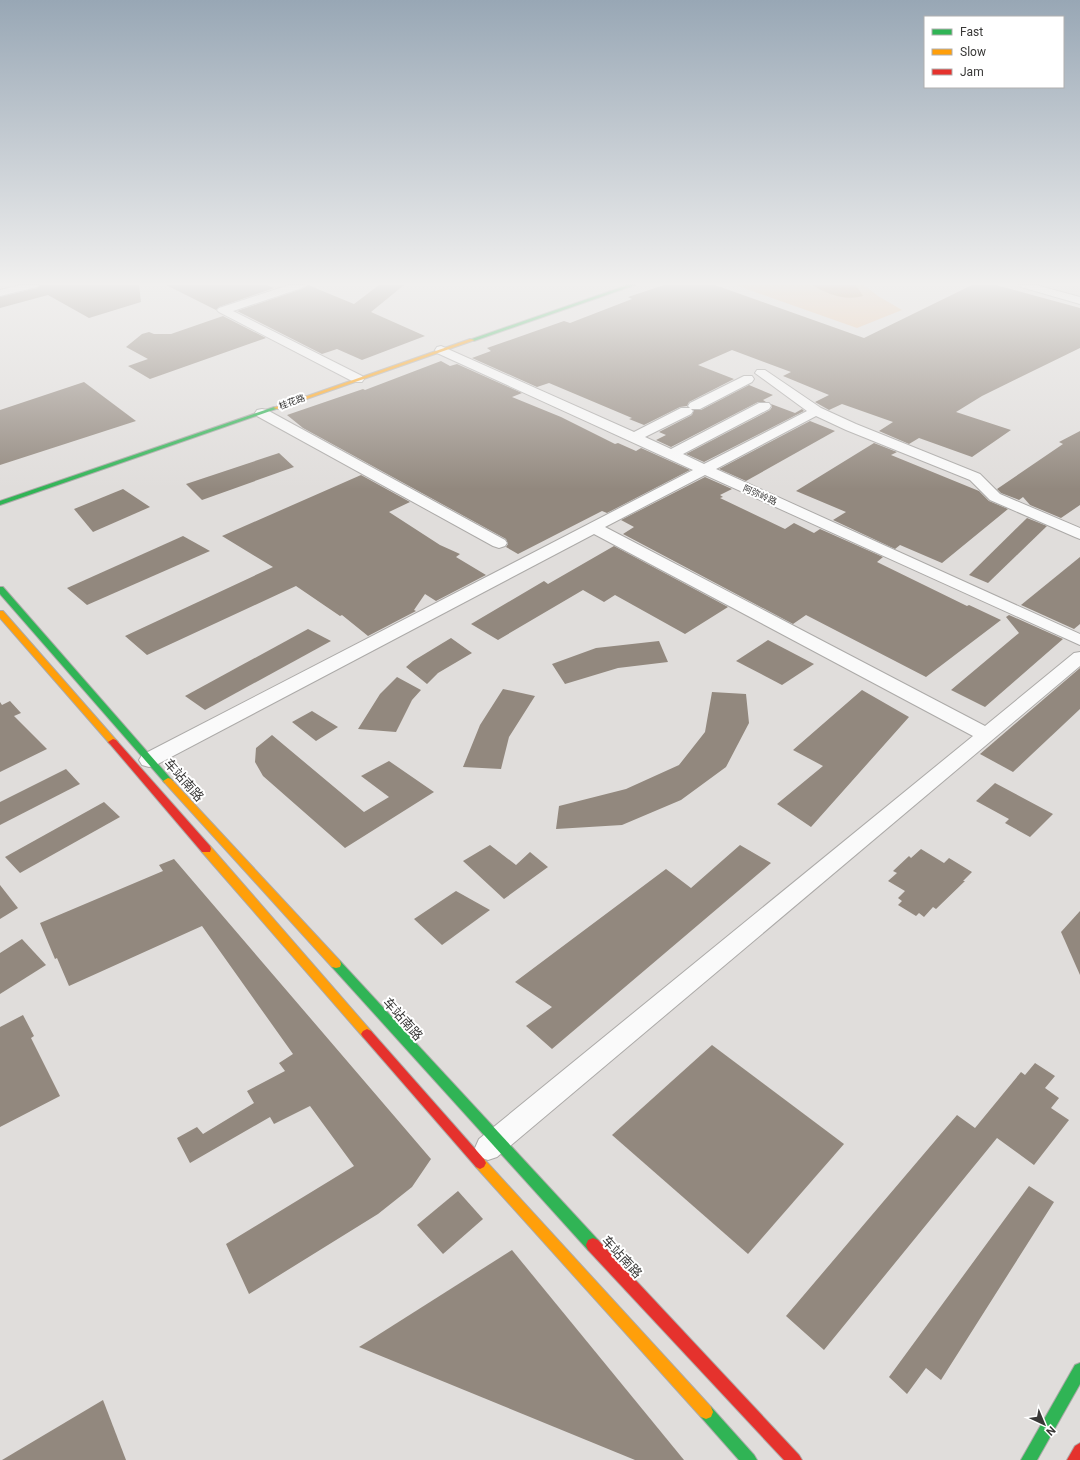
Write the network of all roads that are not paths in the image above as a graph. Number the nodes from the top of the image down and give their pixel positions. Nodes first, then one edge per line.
1 (309, 353) edge
2 (419, 353) edge
3 (430, 353) edge
4 (447, 353) edge
5 (354, 376) junction
6 (764, 406) dead end
7 (252, 410) junction
8 (816, 411) junction
9 (633, 438) junction
10 (671, 454) junction
11 (704, 469) junction
12 (0, 493) edge
13 (0, 503) edge
14 (0, 509) edge
15 (593, 527) junction
16 (1080, 534) edge
17 (499, 543) dead end
18 (0, 589) edge
19 (0, 613) edge
20 (1080, 640) edge
21 (1080, 657) edge
22 (987, 734) junction
23 (149, 760) junction
24 (497, 1141) junction
25 (475, 1158) junction
26 (1080, 1370) edge
27 (1080, 1451) edge
28 (749, 1460) edge
29 (794, 1460) edge
30 (1029, 1460) edge
31 (1075, 1460) edge

1 - 5 street
2 - 5 main road, 桂花路
3 - 5 main road, 桂花路
4 - 9 street, 阿弥岭路
5 - 7 main road, 桂花路
6 - 10 street
7 - 12 main road
7 - 13 main road, 桂花路
7 - 14 main road
7 - 17 street
8 - 9 street
8 - 11 street
8 - 16 street
9 - 10 street, 阿弥岭路
10 - 11 street, 阿弥岭路
11 - 15 street
11 - 20 street, 阿弥岭路
15 - 22 street
15 - 23 street
18 - 23 main road, 车站南路
19 - 25 main road
21 - 22 street
22 - 24 street
23 - 24 main road, 车站南路
24 - 25 street
24 - 29 main road, 车站南路
25 - 28 main road
26 - 30 main road
27 - 31 main road

